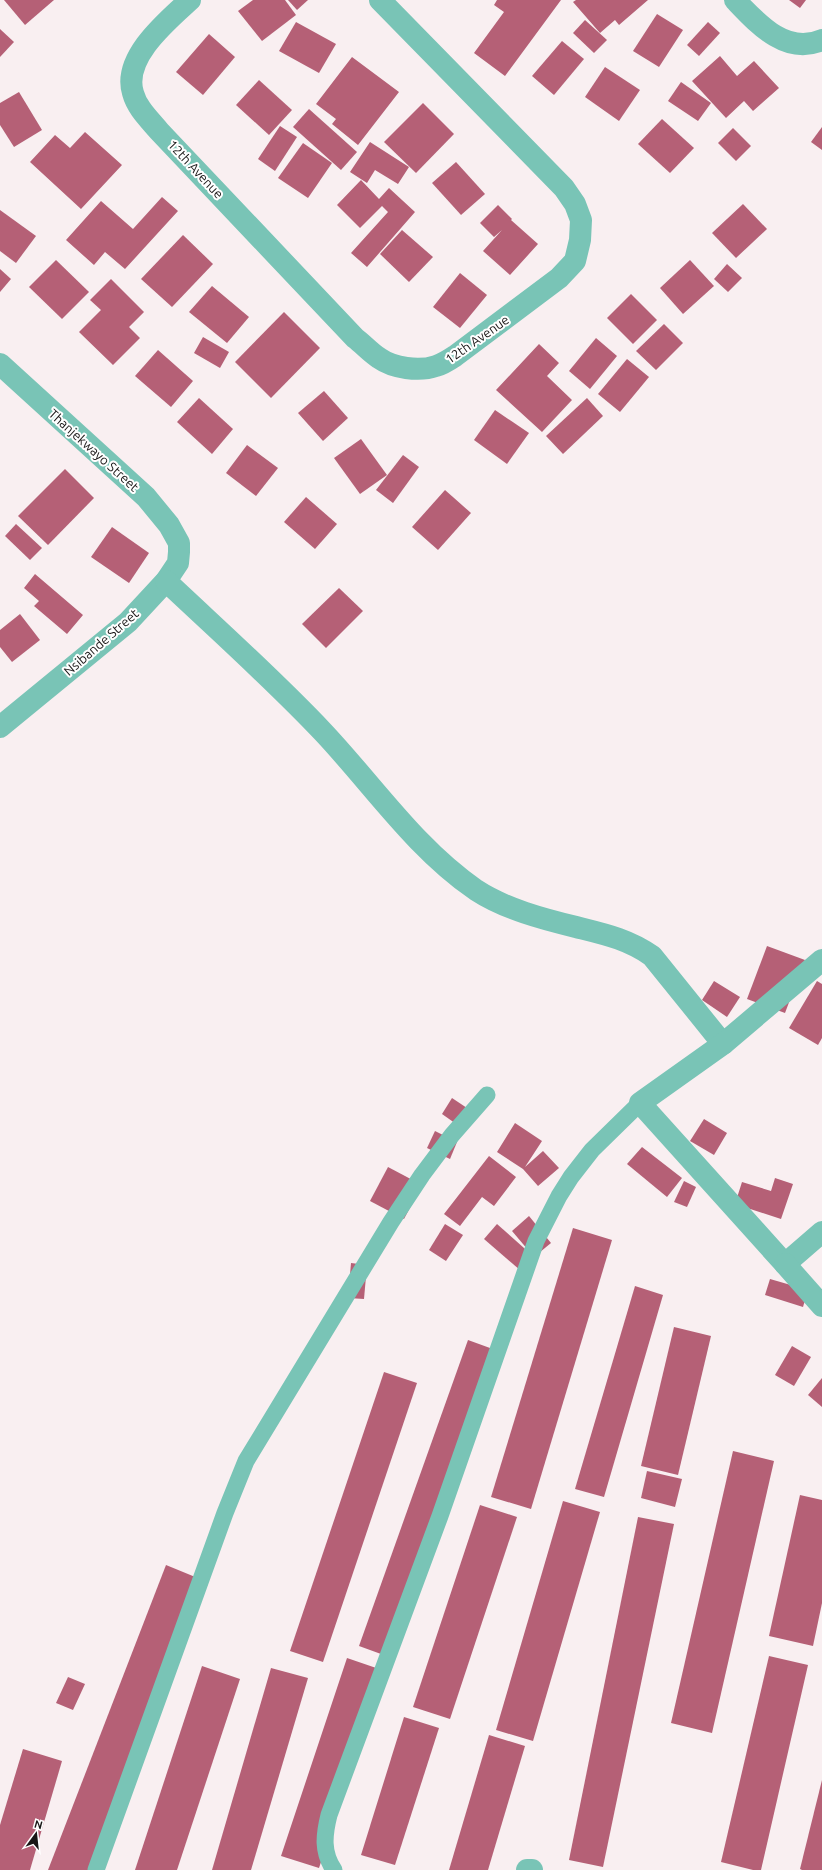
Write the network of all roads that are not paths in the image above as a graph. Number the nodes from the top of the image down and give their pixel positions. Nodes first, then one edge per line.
1 (190, 0) edge
2 (380, 0) edge
3 (735, 0) edge
4 (822, 40) edge
5 (0, 364) edge
6 (179, 542) joint
7 (166, 581) junction
8 (2, 721) edge
9 (822, 960) edge
10 (724, 1044) junction
11 (487, 1095) dead end
12 (640, 1103) junction
13 (822, 1232) edge
14 (785, 1264) junction
15 (822, 1306) edge
16 (96, 1870) edge
17 (334, 1870) edge
18 (527, 1870) edge
19 (532, 1870) edge

1 - 2 street, 12th Avenue
3 - 4 street
5 - 6 street, Thanjekwayo Street
6 - 7 street, Nsibande Street
7 - 8 street, Nsibande Street
7 - 10 street
9 - 10 street
10 - 12 street
11 - 16 lane
12 - 14 street
12 - 17 lane
13 - 14 street
14 - 15 street
18 - 19 street

